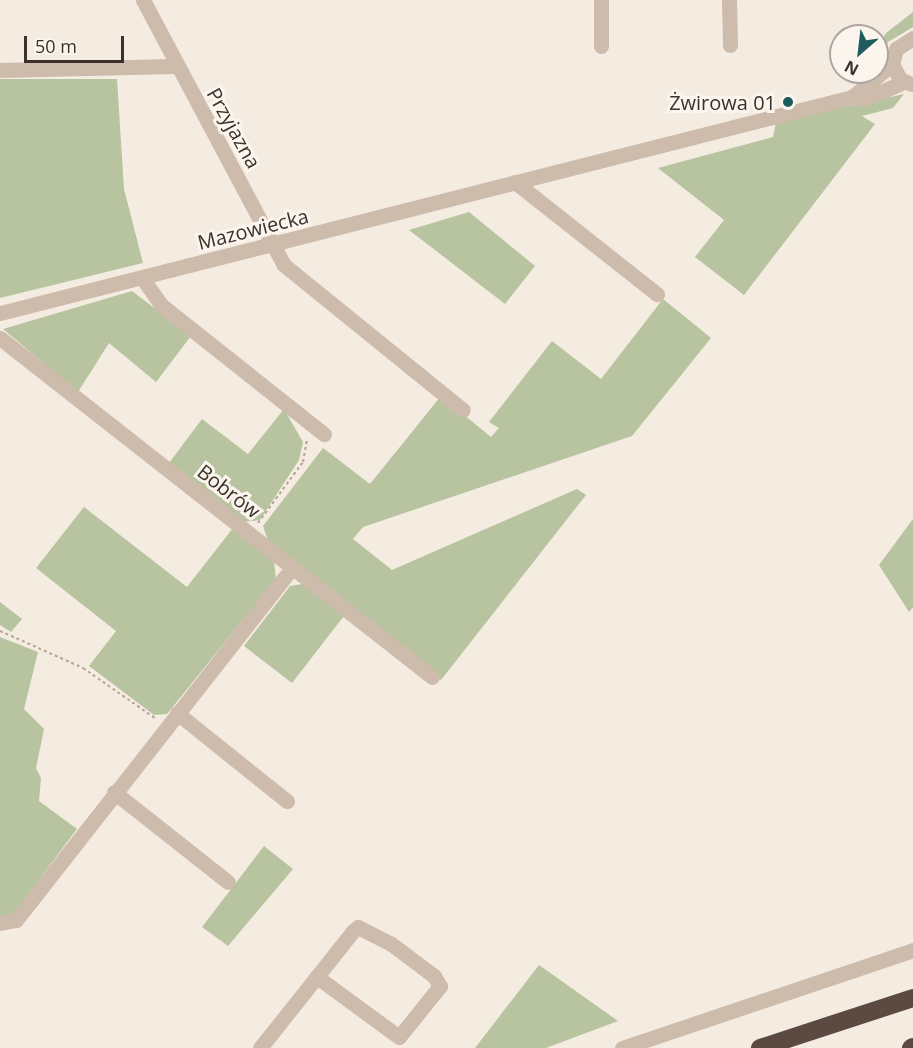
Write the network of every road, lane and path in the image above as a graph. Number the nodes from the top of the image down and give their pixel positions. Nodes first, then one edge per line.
1 (143, 0) edge
2 (601, 0) edge
3 (729, 0) edge
4 (913, 38) edge
5 (730, 45) dead end
6 (601, 46) dead end
7 (892, 64) junction
8 (175, 66) junction
9 (0, 70) edge
10 (909, 83) edge
11 (852, 97) junction
12 (515, 182) junction
13 (271, 245) junction
14 (143, 279) junction
15 (657, 294) dead end
16 (0, 313) edge
17 (0, 338) edge
18 (463, 410) dead end
19 (297, 412) junction
20 (324, 434) dead end
21 (239, 526) junction
22 (292, 568) junction
23 (0, 631) edge
24 (432, 677) dead end
25 (172, 718) junction
26 (114, 792) junction
27 (287, 801) dead end
28 (228, 882) dead end
29 (0, 923) edge
30 (913, 950) edge
31 (317, 977) junction
32 (913, 998) edge
33 (260, 1048) edge
34 (622, 1048) edge
35 (760, 1048) edge

1 - 8 street, Przyjazna
2 - 6 street
3 - 5 street
4 - 7 street, Mazowiecka
7 - 10 street, Mazowiecka
7 - 11 street, Mazowiecka
8 - 9 street
8 - 13 street, Przyjazna
10 - 11 street, Mazowiecka
11 - 12 street, Mazowiecka
12 - 13 street, Mazowiecka
12 - 15 street
13 - 14 street, Mazowiecka
13 - 18 street, Przyjazna
14 - 16 street, Mazowiecka
14 - 19 street
17 - 21 street, Bobrów
19 - 20 street
19 - 21 path
21 - 22 street, Bobrów
22 - 24 street, Bobrów
22 - 25 street
23 - 25 path
25 - 26 street
25 - 27 street
26 - 28 street
26 - 29 street
30 - 34 street
31 - 31 street
31 - 33 street
32 - 35 highway

